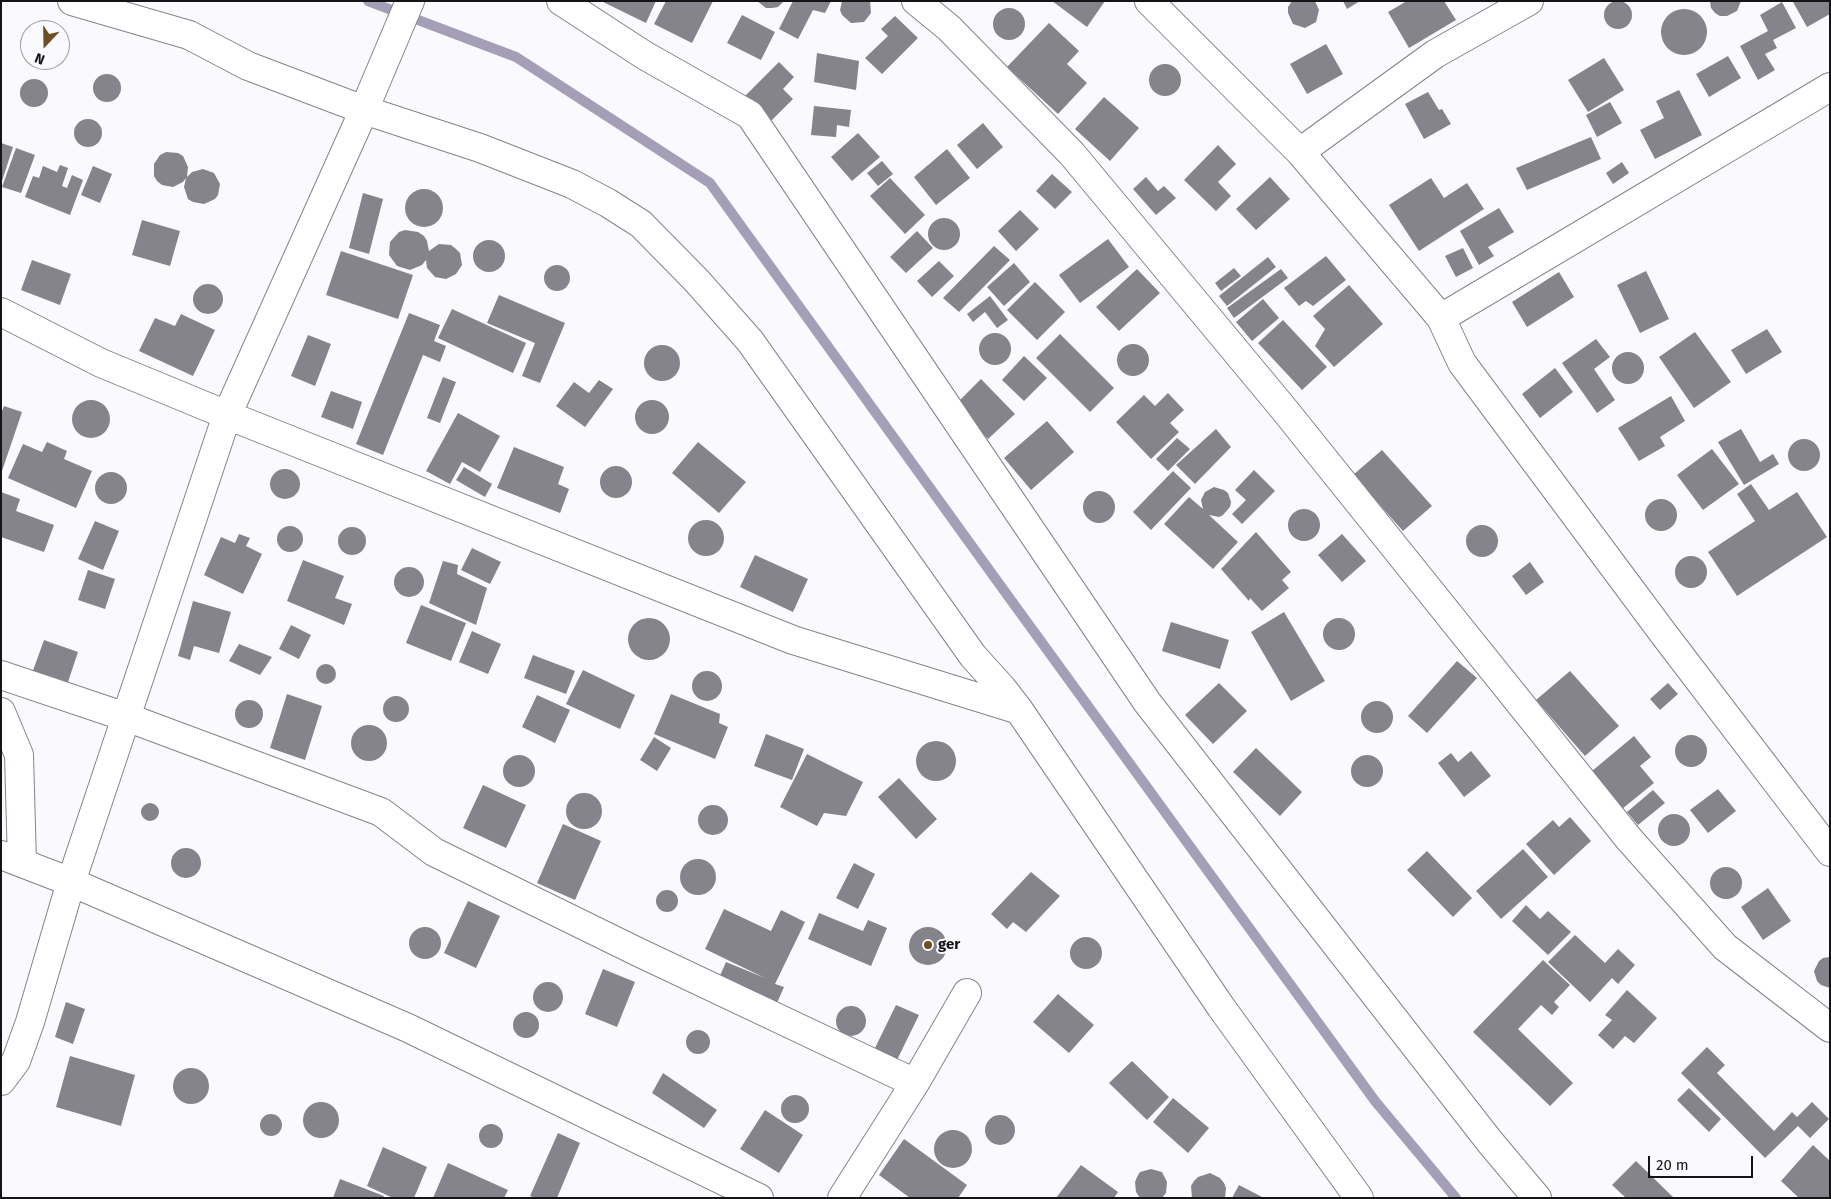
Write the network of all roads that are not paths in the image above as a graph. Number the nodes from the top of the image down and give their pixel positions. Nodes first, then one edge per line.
1 (72, 1) edge
2 (410, 1) edge
3 (561, 1) edge
4 (916, 1) edge
5 (1528, 1) edge
6 (1154, 2) edge
7 (1830, 87) edge
8 (364, 110) junction
9 (1300, 152) junction
10 (1, 312) edge
11 (1441, 318) junction
12 (227, 415) junction
13 (1, 675) edge
14 (1019, 710) junction
15 (1, 712) edge
16 (126, 717) junction
17 (1830, 852) edge
18 (12, 859) edge
19 (70, 882) junction
20 (967, 992) dead end
21 (1830, 1028) edge
22 (1, 1081) edge
23 (915, 1083) junction
24 (759, 1198) edge
25 (842, 1198) edge
26 (1359, 1198) edge
27 (1537, 1198) edge

1 - 8 street
2 - 8 street
3 - 27 street
4 - 21 street
5 - 9 street
6 - 9 street
7 - 11 street
8 - 12 street
8 - 14 street
9 - 11 street
10 - 12 street
11 - 17 street
12 - 14 street
12 - 16 street
13 - 16 street
14 - 26 street
15 - 18 street
16 - 19 street
16 - 23 street
18 - 19 street
19 - 22 street
19 - 24 street
20 - 23 street
23 - 25 street

